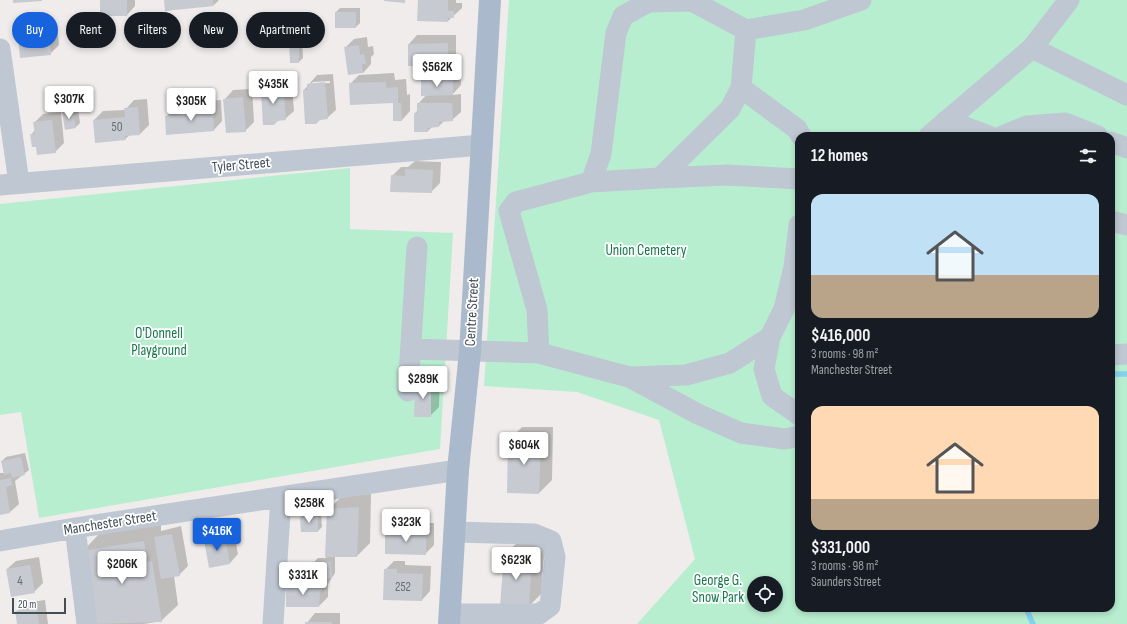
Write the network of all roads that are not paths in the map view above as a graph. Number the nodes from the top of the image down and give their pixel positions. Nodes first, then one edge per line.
1 (490, 0) edge
2 (690, 0) edge
3 (861, 0) edge
4 (1069, 0) edge
5 (746, 30) junction
6 (1032, 48) junction
7 (0, 49) edge
8 (741, 88) junction
9 (1127, 95) edge
10 (947, 120) junction
11 (799, 132) edge
12 (934, 132) edge
13 (978, 132) edge
14 (1012, 132) edge
15 (1089, 132) edge
16 (1115, 144) edge
17 (482, 145) junction
18 (1127, 148) edge
19 (660, 178) junction
20 (795, 179) edge
21 (590, 182) junction
22 (9, 184) edge
23 (1115, 221) edge
24 (1127, 225) edge
25 (417, 247) dead end
26 (795, 259) edge
27 (770, 337) junction
28 (412, 348) junction
29 (470, 352) junction
30 (539, 353) junction
31 (1127, 354) edge
32 (1115, 355) edge
33 (629, 377) junction
34 (408, 391) dead end
35 (795, 412) edge
36 (795, 437) edge
37 (458, 470) junction
38 (281, 497) junction
39 (75, 528) junction
40 (455, 532) junction
41 (0, 541) edge
42 (450, 619) edge
43 (87, 624) edge
44 (273, 624) edge

1 - 17 main road, Centre Street
2 - 5 street
2 - 21 street
3 - 5 street
4 - 6 street
5 - 8 street
6 - 9 street
6 - 10 street
7 - 22 street
8 - 11 street
8 - 19 street
10 - 12 street
10 - 13 street
14 - 15 street
16 - 18 street
17 - 22 street, Tyler Street
17 - 29 main road, Centre Street
19 - 20 street
19 - 21 street
21 - 30 street
23 - 24 street
25 - 28 street
26 - 27 street
27 - 33 street
27 - 35 street
28 - 29 street
28 - 34 street
29 - 30 street
29 - 37 main road, Centre Street
30 - 33 street
31 - 32 street
33 - 36 street
37 - 38 street, Manchester Street
37 - 40 main road, Centre Street
38 - 39 street, Manchester Street
38 - 44 street
39 - 41 street, Manchester Street
39 - 43 street
40 - 42 main road, Centre Street
40 - 42 street

